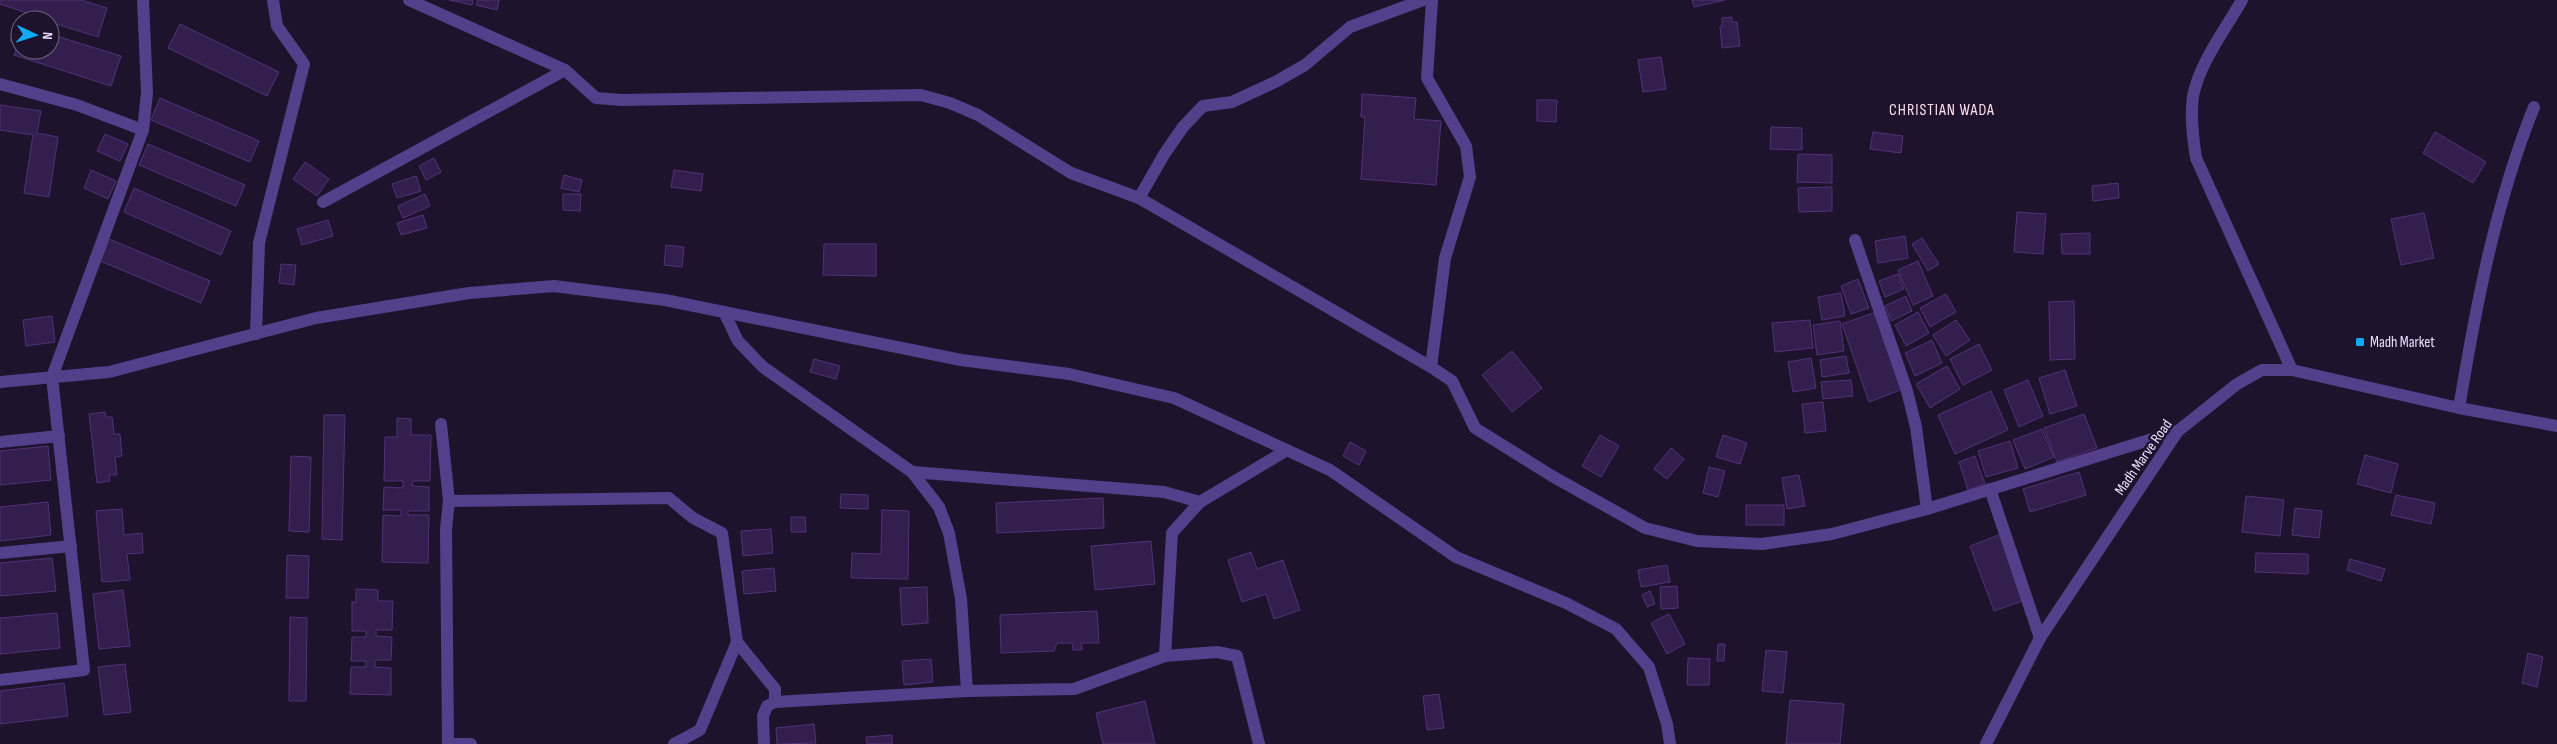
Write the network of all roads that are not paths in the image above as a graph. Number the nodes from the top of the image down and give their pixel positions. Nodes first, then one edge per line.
1 (143, 0) edge
2 (273, 0) edge
3 (409, 0) edge
4 (1423, 0) edge
5 (1432, 0) edge
6 (2242, 0) edge
7 (566, 70) junction
8 (0, 84) edge
9 (2534, 107) dead end
10 (143, 130) junction
11 (1139, 198) junction
12 (323, 202) dead end
13 (1855, 240) dead end
14 (724, 312) junction
15 (256, 334) junction
16 (1431, 367) junction
17 (2292, 370) junction
18 (52, 377) junction
19 (0, 382) edge
20 (2459, 408) junction
21 (441, 424) dead end
22 (2557, 426) edge
23 (2178, 431) junction
24 (59, 436) junction
25 (0, 442) edge
26 (1287, 450) junction
27 (912, 472) junction
28 (1990, 489) junction
29 (449, 501) junction
30 (1200, 502) junction
31 (1927, 509) junction
32 (71, 546) junction
33 (0, 553) edge
34 (2040, 638) junction
35 (737, 642) junction
36 (1166, 656) junction
37 (0, 680) edge
38 (967, 691) junction
39 (775, 702) junction
40 (448, 744) edge
41 (471, 744) edge
42 (674, 744) edge
43 (764, 744) edge
44 (1259, 744) edge
45 (1670, 744) edge
46 (1986, 744) edge

1 - 10 street
2 - 15 street
3 - 7 street
4 - 11 street
5 - 16 street
6 - 17 street
7 - 11 street
7 - 12 street
8 - 10 street
9 - 20 street
10 - 18 street
11 - 16 street
13 - 31 street
14 - 15 street
14 - 26 street
14 - 27 street
15 - 18 street
16 - 31 street
17 - 20 street, Madh Marve Road
17 - 23 street, Madh Marve Road
18 - 19 street
18 - 24 street
20 - 22 street, Madh Marve Road
21 - 29 street
23 - 28 street
23 - 34 street, Madh Marve Road
24 - 25 street
24 - 32 street
26 - 30 street
26 - 45 street
27 - 30 street
27 - 38 street
28 - 31 street
28 - 34 street
29 - 35 street
29 - 40 street
30 - 36 street
32 - 33 street
32 - 37 street
34 - 46 street, Madh Marve Road
35 - 39 street
35 - 42 street
36 - 38 street
36 - 44 street
38 - 39 street
39 - 43 street
40 - 41 street

